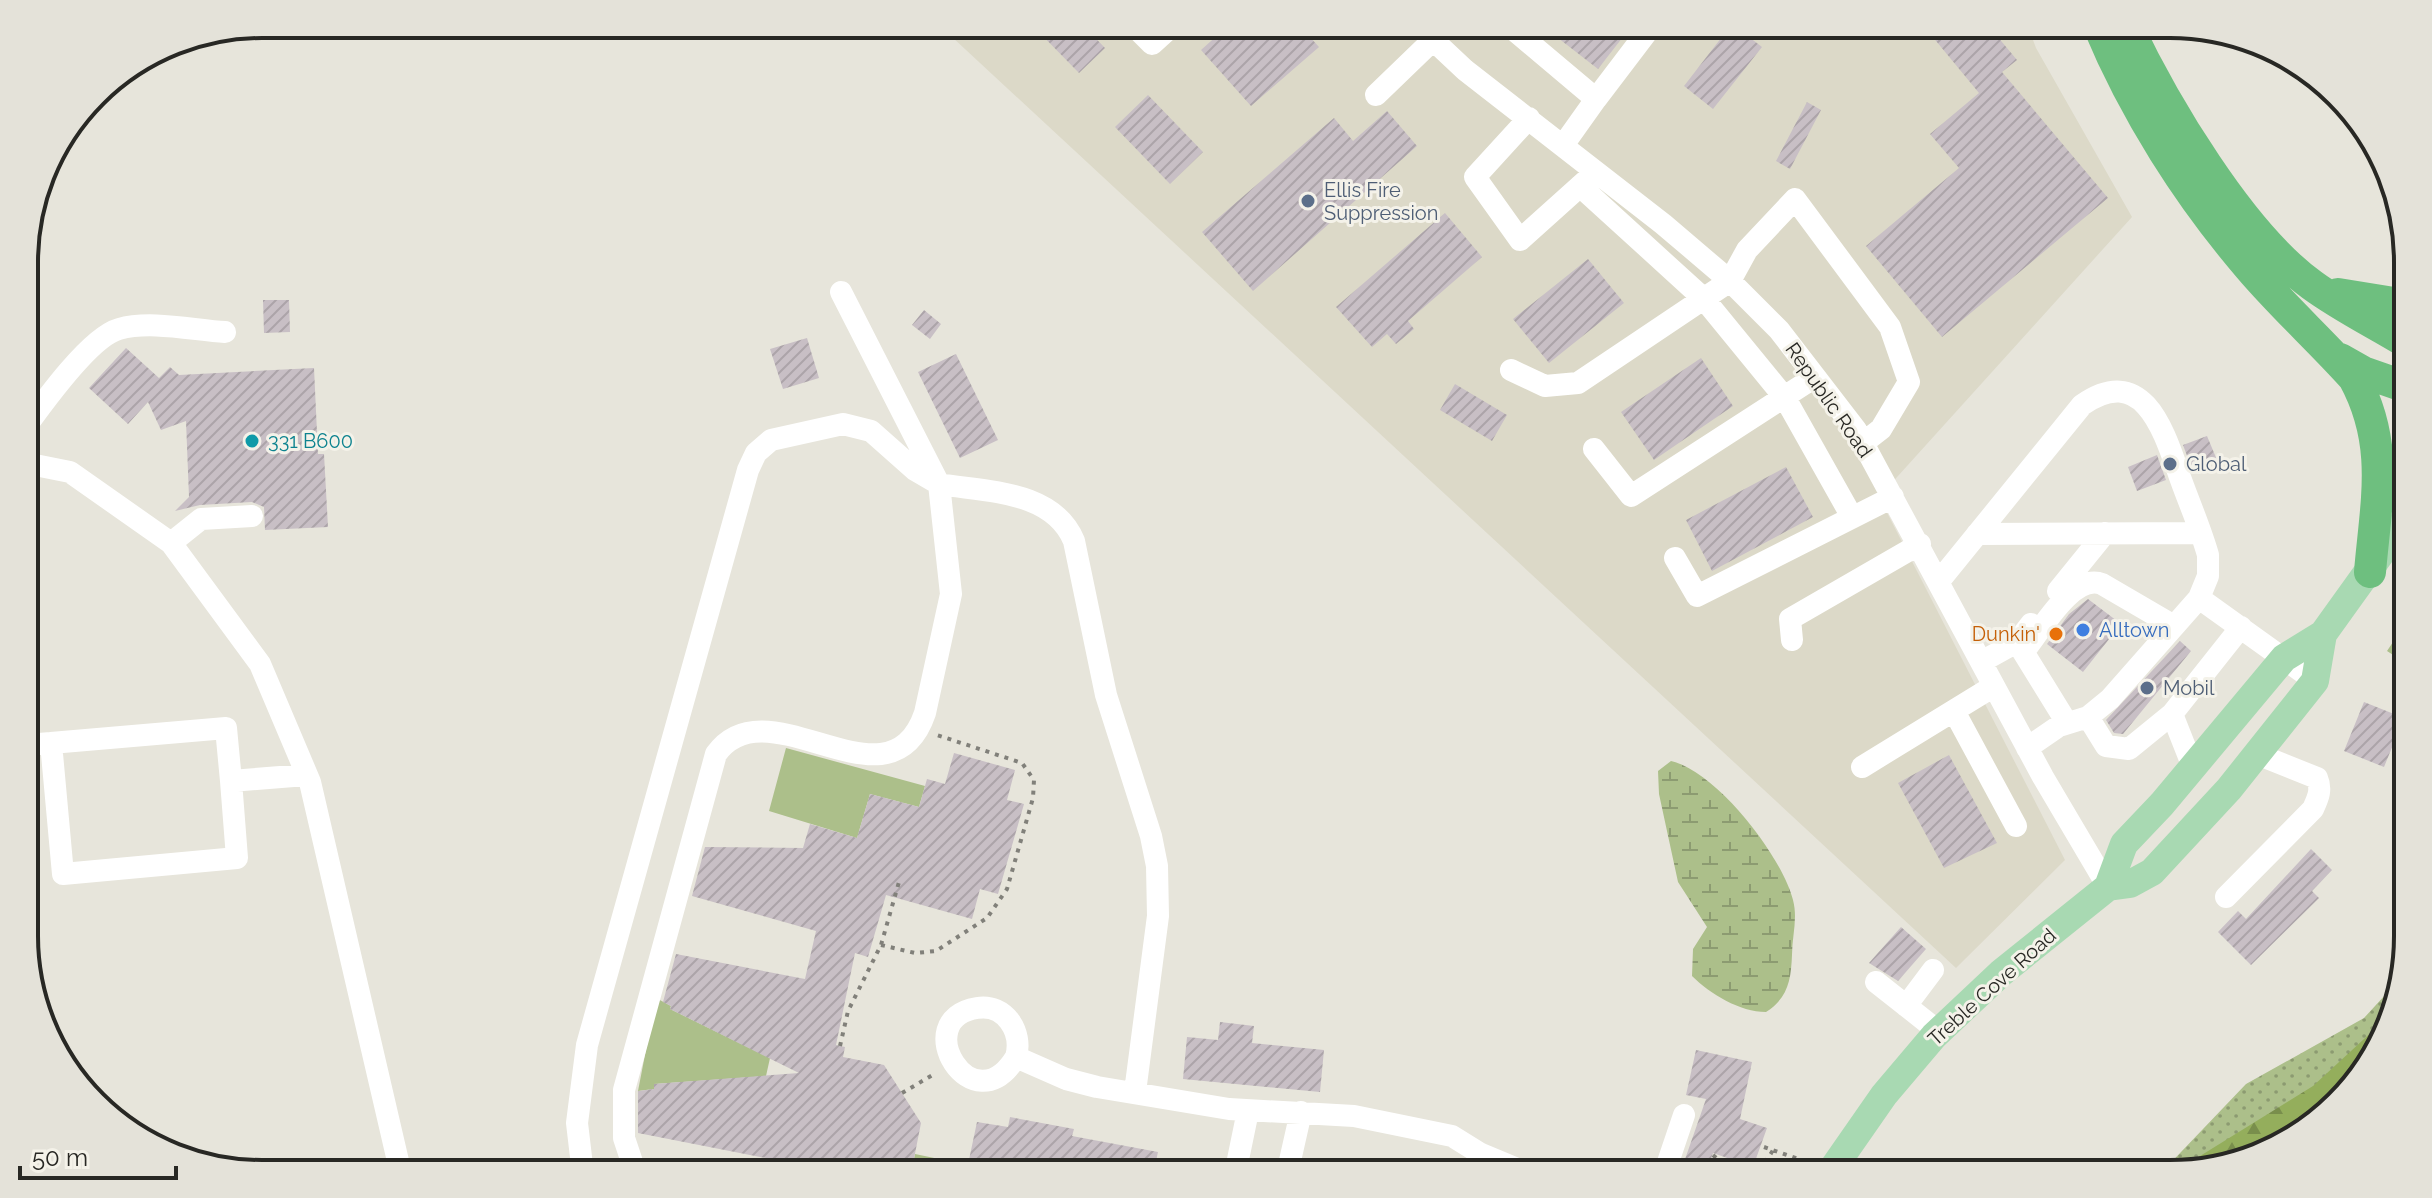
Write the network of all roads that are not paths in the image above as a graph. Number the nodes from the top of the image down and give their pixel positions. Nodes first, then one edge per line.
1 (1524, 38) edge
2 (1642, 38) edge
3 (2105, 38) edge
4 (2133, 38) edge
5 (1433, 40) joint
6 (1376, 95) dead end
7 (1596, 99) junction
8 (1529, 118) junction
9 (1564, 144) junction
10 (1588, 179) junction
11 (1730, 281) junction
12 (2311, 285) junction
13 (841, 292) dead end
14 (1704, 299) junction
15 (2394, 303) edge
16 (225, 332) dead end
17 (2394, 335) edge
18 (2334, 356) junction
19 (1511, 370) dead end
20 (1815, 377) junction
21 (2394, 383) edge
22 (1785, 398) junction
23 (38, 412) edge
24 (1863, 443) junction
25 (1594, 449) dead end
26 (38, 466) edge
27 (939, 484) junction
28 (1893, 497) junction
29 (252, 516) dead end
30 (1852, 517) junction
31 (2105, 533) junction
32 (2200, 533) junction
33 (1977, 534) junction
34 (2394, 536) edge
35 (171, 543) junction
36 (1920, 544) junction
37 (1675, 558) dead end
38 (2370, 572) junction
39 (1940, 580) junction
40 (2199, 598) junction
41 (2174, 626) junction
42 (2241, 627) junction
43 (2323, 634) junction
44 (1792, 640) dead end
45 (2021, 646) junction
46 (2284, 658) junction
47 (1981, 662) junction
48 (2315, 681) junction
49 (1994, 686) junction
50 (1954, 711) junction
51 (2172, 714) junction
52 (2078, 720) junction
53 (2226, 729) junction
54 (51, 743) junction
55 (38, 744) edge
56 (2027, 748) junction
57 (2257, 754) junction
58 (1862, 767) dead end
59 (2193, 767) junction
60 (306, 775) junction
61 (231, 781) junction
62 (2016, 826) dead end
63 (2108, 887) junction
64 (2226, 897) dead end
65 (1933, 970) dead end
66 (1876, 982) dead end
67 (1906, 1006) junction
68 (1938, 1031) junction
69 (1016, 1057) junction
70 (1135, 1092) junction
71 (1248, 1111) junction
72 (1301, 1112) junction
73 (1684, 1115) dead end
74 (398, 1160) edge
75 (581, 1160) edge
76 (631, 1160) edge
77 (1238, 1160) edge
78 (1290, 1160) edge
79 (1495, 1160) edge
80 (1669, 1160) edge
81 (1826, 1160) edge

1 - 7 street
2 - 7 street
3 - 18 highway
4 - 12 highway
5 - 6 street
5 - 8 street, Republic Road
7 - 9 street
8 - 9 street, Republic Road
8 - 10 street
9 - 10 street, Republic Road
10 - 11 street, Republic Road
10 - 14 street
11 - 14 street
11 - 20 street, Republic Road
11 - 24 street
12 - 15 highway
12 - 17 highway
13 - 27 street
14 - 19 street
14 - 22 street
16 - 23 street
18 - 21 highway
18 - 38 highway
20 - 22 street
20 - 24 street, Republic Road
22 - 25 street
22 - 30 street
24 - 28 street, Republic Road
26 - 35 street
27 - 70 street
27 - 75 street
27 - 76 street
28 - 30 street
28 - 36 street, Republic Road
29 - 35 street
30 - 37 street
31 - 32 street
31 - 33 street
31 - 45 street
32 - 33 street
32 - 40 street
33 - 39 street
34 - 38 main road, Treble Cove Road
35 - 60 street
36 - 39 street, Republic Road
36 - 44 street
38 - 43 main road, Treble Cove Road
39 - 47 street, Republic Road
40 - 41 street
40 - 42 street
41 - 45 street
41 - 52 street
42 - 46 street
42 - 51 street
43 - 46 main road, Treble Cove Road
43 - 48 main road, Treble Cove Road
45 - 47 street
45 - 52 street
46 - 48 street
46 - 53 main road, Treble Cove Road
47 - 49 street, Republic Road
48 - 57 main road, Treble Cove Road
49 - 50 street
49 - 56 street, Republic Road
50 - 58 street
50 - 62 street
51 - 52 street
51 - 59 street
52 - 56 street
53 - 57 main road
53 - 59 main road, Treble Cove Road
54 - 55 street
54 - 61 street
54 - 61 street
56 - 63 street, Republic Road
57 - 63 main road, Treble Cove Road
57 - 64 street
59 - 63 main road, Treble Cove Road
60 - 61 street
60 - 74 street
63 - 68 main road, Treble Cove Road
65 - 67 street
66 - 67 street
67 - 68 street
68 - 81 main road, Treble Cove Road
69 - 69 street
69 - 70 street
70 - 71 street
71 - 72 street
71 - 77 street
72 - 78 street
72 - 79 street
73 - 80 street

